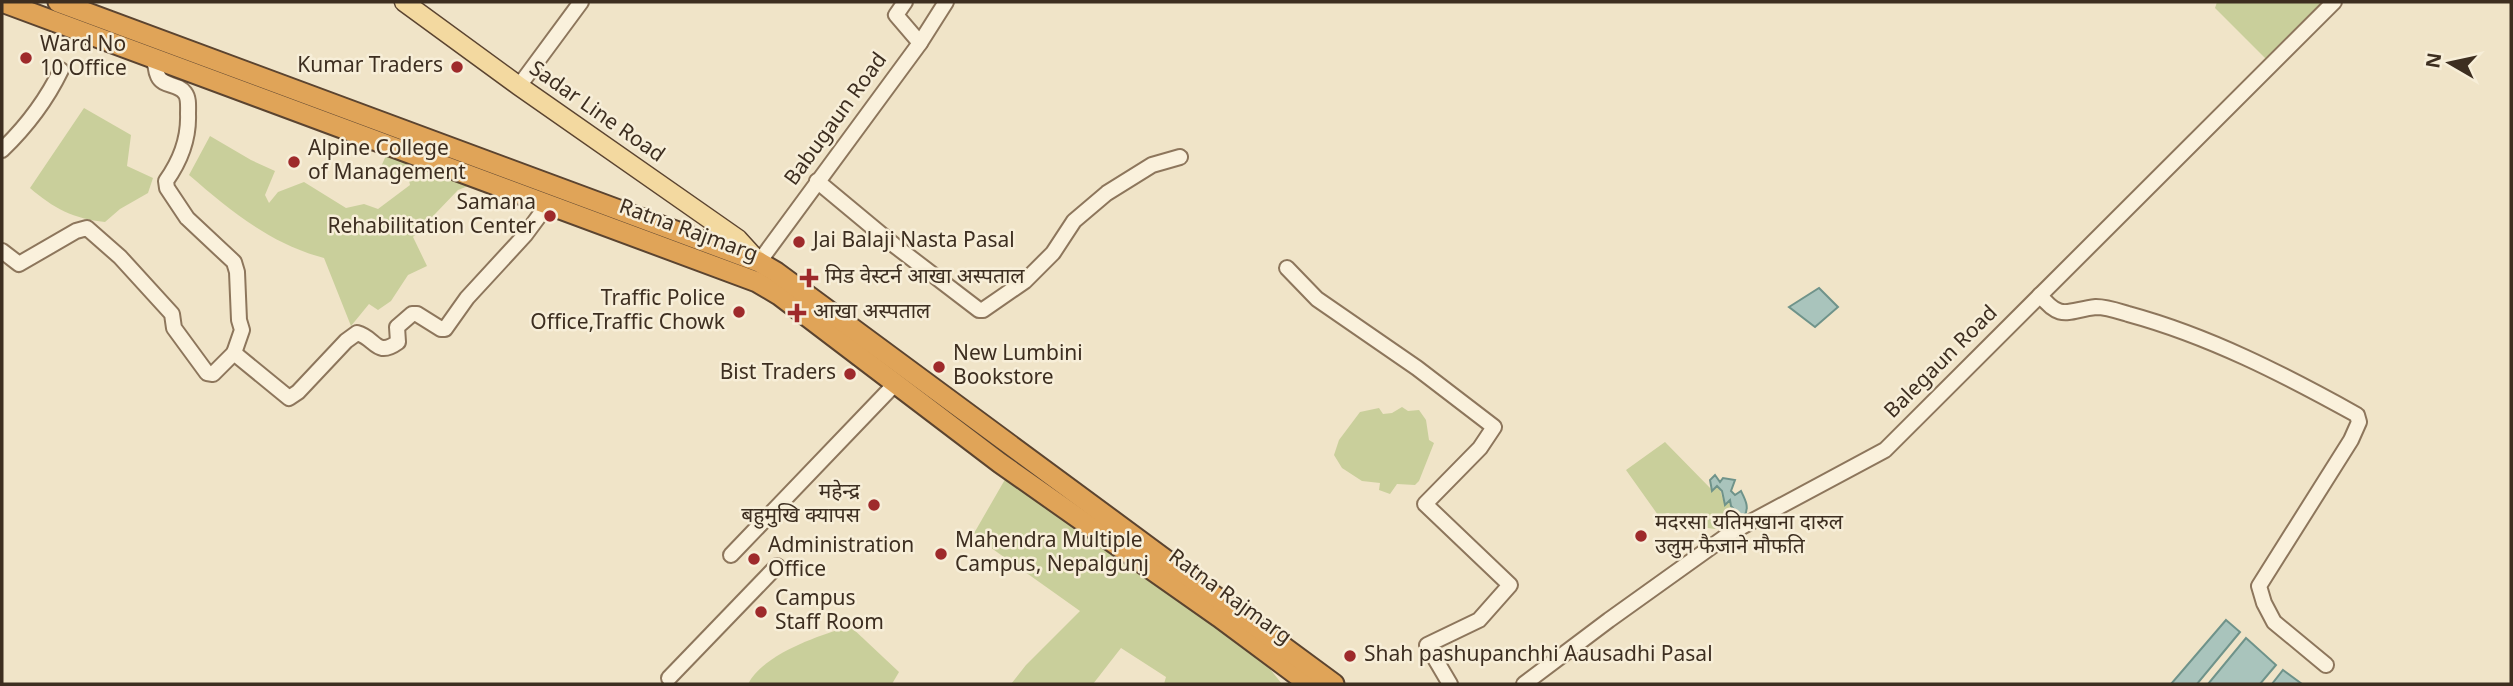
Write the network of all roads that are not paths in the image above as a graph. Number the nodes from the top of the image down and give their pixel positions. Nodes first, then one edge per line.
1 (2, 2) edge
2 (58, 2) edge
3 (404, 2) edge
4 (581, 2) edge
5 (905, 2) edge
6 (946, 2) edge
7 (2334, 2) edge
8 (920, 43) junction
9 (152, 56) junction
10 (61, 70) dead end
11 (519, 86) junction
12 (2, 150) edge
13 (1180, 157) dead end
14 (817, 181) junction
15 (540, 202) junction
16 (2, 251) edge
17 (759, 262) junction
18 (1287, 268) dead end
19 (2040, 295) junction
20 (234, 353) junction
21 (889, 380) junction
22 (731, 555) dead end
23 (777, 566) dead end
24 (2326, 664) dead end
25 (669, 678) dead end
26 (1308, 684) edge
27 (1334, 684) edge
28 (1450, 684) edge
29 (1524, 684) edge

1 - 9 highway, Ratna Rajmarg
2 - 17 highway, Ratna Rajmarg
3 - 11 main road, Sadar Line Road
4 - 11 street
5 - 8 street
6 - 8 street, Babugaun Road
7 - 19 street, Balegaun Road
8 - 14 street, Babugaun Road
9 - 15 highway, Ratna Rajmarg
9 - 20 street
10 - 12 street
11 - 17 main road, Sadar Line Road
13 - 14 street
14 - 17 street, Babugaun Road
15 - 20 street
15 - 21 highway, Ratna Rajmarg
16 - 20 street
17 - 27 highway, Ratna Rajmarg
18 - 28 street
19 - 24 street
19 - 29 street, Balegaun Road
21 - 22 street
21 - 26 highway, Ratna Rajmarg
23 - 25 street

